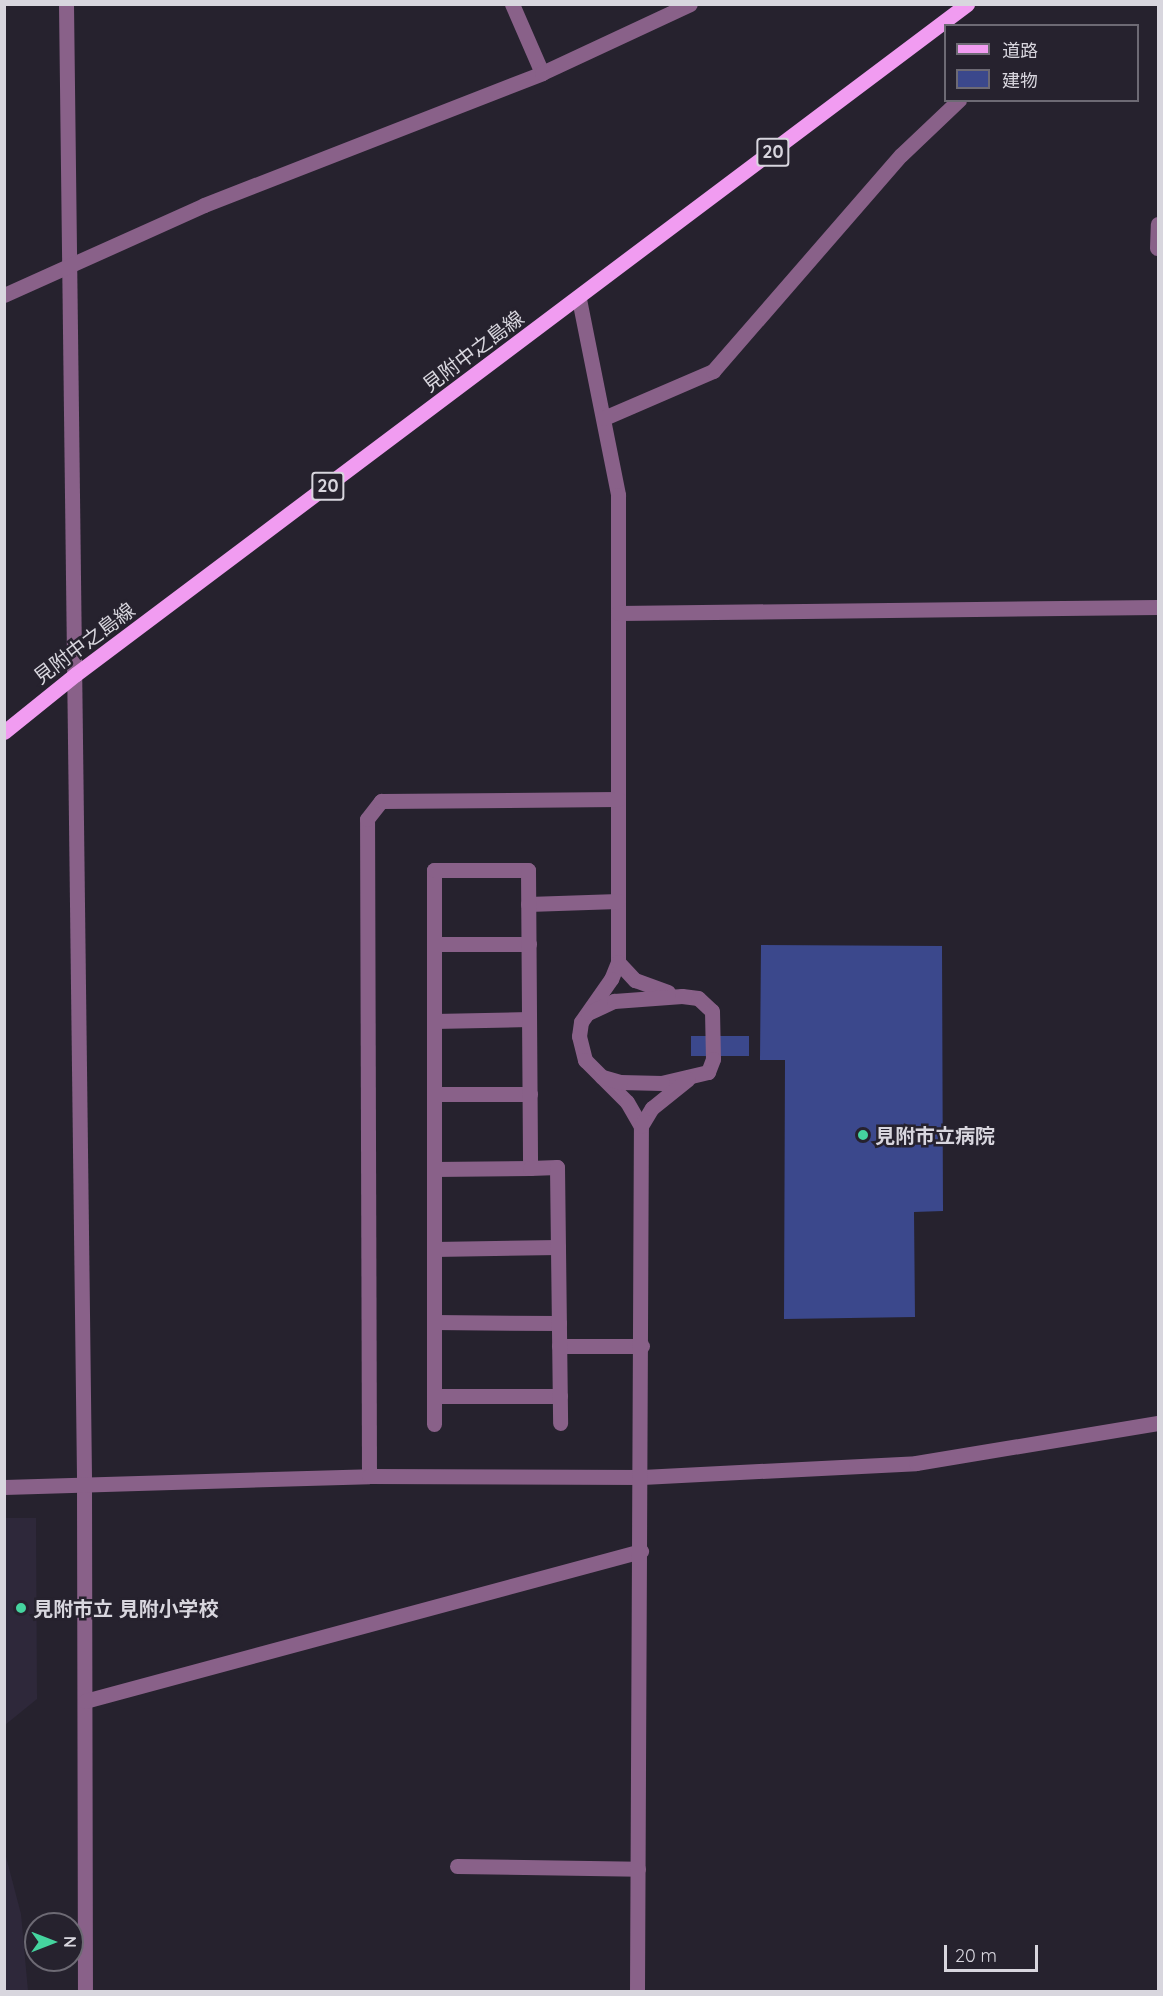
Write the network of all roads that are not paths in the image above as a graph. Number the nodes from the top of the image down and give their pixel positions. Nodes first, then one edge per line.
1 (66, 4) edge
2 (512, 4) edge
3 (690, 4) edge
4 (967, 4) edge
5 (948, 23) edge
6 (944, 26) edge
7 (542, 73) junction
8 (957, 102) edge
9 (1158, 224) edge
10 (1157, 248) dead end
11 (70, 266) junction
12 (4, 295) edge
13 (579, 299) junction
14 (604, 418) junction
15 (1158, 607) edge
16 (618, 613) junction
17 (76, 674) junction
18 (4, 732) edge
19 (618, 799) junction
20 (618, 902) junction
21 (528, 903) junction
22 (434, 944) junction
23 (529, 944) junction
24 (618, 962) junction
25 (682, 996) junction
26 (587, 1013) junction
27 (529, 1019) junction
28 (434, 1021) junction
29 (602, 1077) junction
30 (688, 1078) junction
31 (434, 1094) junction
32 (530, 1094) junction
33 (641, 1126) junction
34 (530, 1168) junction
35 (434, 1169) junction
36 (558, 1247) junction
37 (434, 1249) junction
38 (434, 1322) junction
39 (559, 1323) junction
40 (559, 1346) junction
41 (642, 1346) junction
42 (434, 1396) junction
43 (560, 1396) junction
44 (560, 1423) dead end
45 (1158, 1423) edge
46 (434, 1424) dead end
47 (369, 1476) junction
48 (642, 1477) junction
49 (84, 1486) junction
50 (4, 1487) edge
51 (641, 1551) junction
52 (85, 1701) junction
53 (457, 1866) dead end
54 (638, 1869) junction
55 (85, 1992) edge
56 (637, 1992) edge

1 - 11 street
2 - 7 street
3 - 7 street
4 - 5 main road, 見附中之島線 / 20
6 - 13 main road, 見附中之島線 / 20
7 - 11 street
8 - 14 street
9 - 10 street
11 - 12 street
11 - 17 street
13 - 14 street
13 - 17 main road, 見附中之島線 / 20
14 - 16 street
15 - 16 street
16 - 19 street
17 - 18 main road, 見附中之島線 / 20
17 - 49 street
19 - 20 street
19 - 47 street
20 - 21 street
20 - 24 street
21 - 22 street
21 - 23 street
22 - 23 street
22 - 28 street
23 - 27 street
24 - 25 street
24 - 26 street
25 - 26 street
25 - 30 street
26 - 29 street
27 - 28 street
27 - 32 street
28 - 31 street
29 - 30 street
29 - 33 street
30 - 33 street
31 - 32 street
31 - 35 street
32 - 34 street
33 - 41 street
34 - 35 street
34 - 36 street
35 - 37 street
36 - 37 street
36 - 39 street
37 - 38 street
38 - 39 street
38 - 42 street
39 - 40 street
40 - 41 street
40 - 43 street
41 - 48 street
42 - 43 street
42 - 46 street
43 - 44 street
45 - 48 street
47 - 48 street
47 - 49 street
48 - 51 street
49 - 50 street
49 - 52 street
51 - 52 street
51 - 54 street
52 - 55 street
53 - 54 street
54 - 56 street

